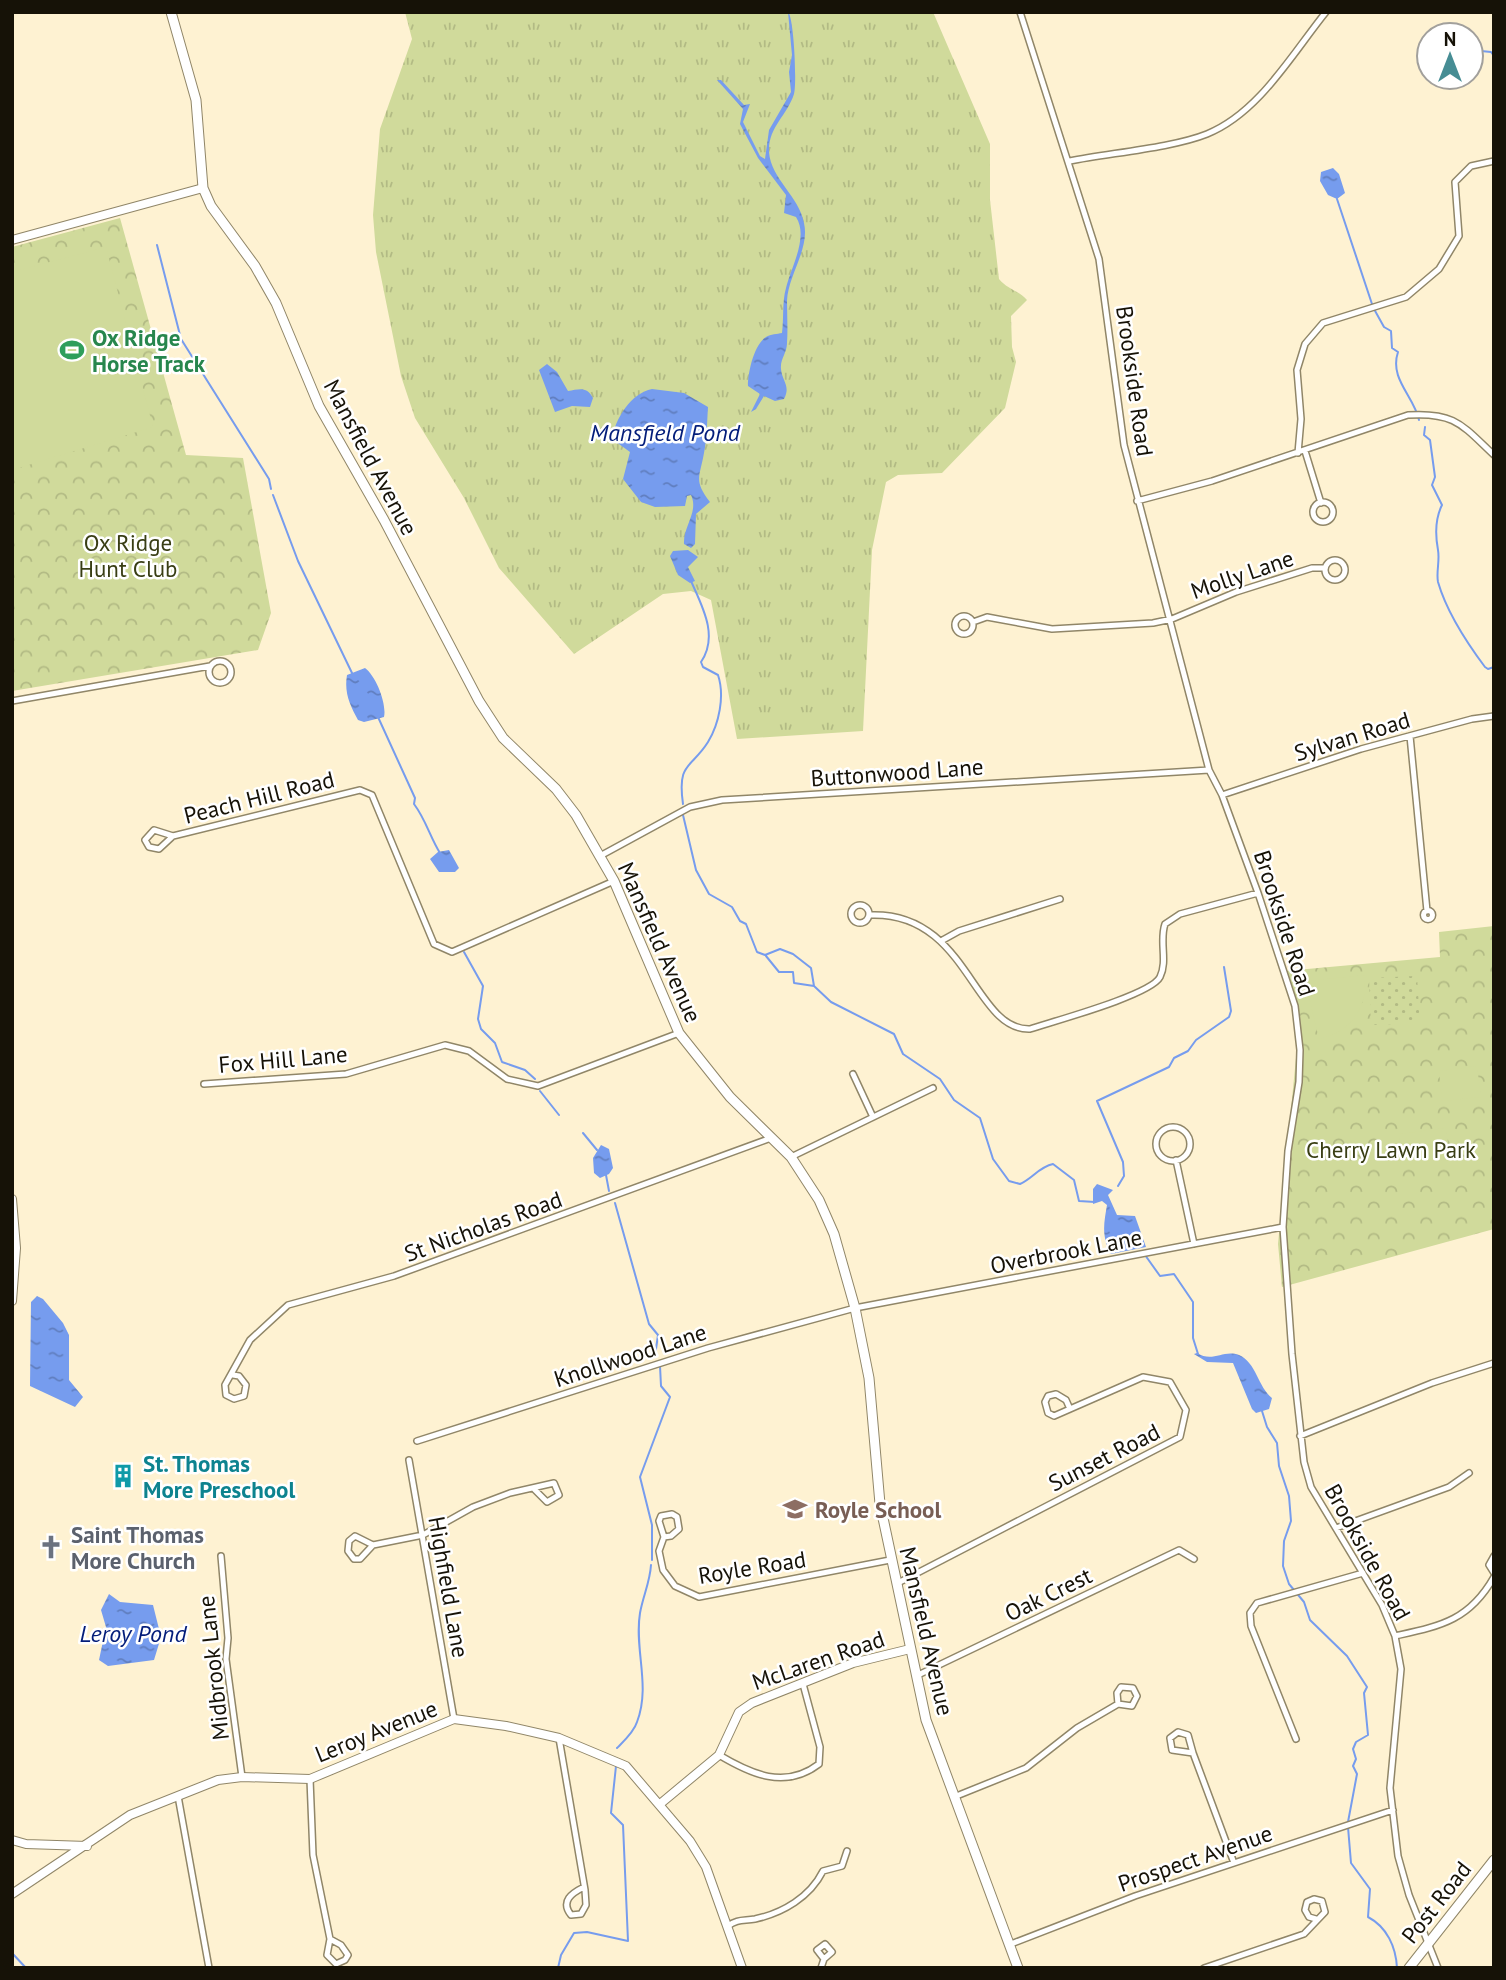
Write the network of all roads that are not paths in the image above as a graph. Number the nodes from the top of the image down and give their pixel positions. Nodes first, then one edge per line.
1 (171, 12) edge
2 (1020, 12) edge
3 (1326, 12) edge
4 (1070, 161) junction
5 (1494, 161) edge
6 (203, 188) junction
7 (12, 240) edge
8 (1305, 451) junction
9 (1297, 453) junction
10 (1494, 454) edge
11 (1137, 501) junction
12 (1321, 503) dead end
13 (1325, 568) dead end
14 (1172, 619) junction
15 (973, 622) dead end
16 (210, 666) junction
17 (12, 701) edge
18 (1494, 716) edge
19 (1410, 736) junction
20 (1209, 770) junction
21 (1222, 795) junction
22 (173, 836) junction
23 (600, 856) junction
24 (614, 880) junction
25 (1258, 893) junction
26 (1060, 899) dead end
27 (1427, 911) dead end
28 (870, 915) dead end
29 (941, 941) junction
30 (679, 1033) junction
31 (853, 1074) dead end
32 (204, 1084) dead end
33 (933, 1088) dead end
34 (873, 1117) junction
35 (771, 1138) junction
36 (791, 1157) junction
37 (1176, 1160) junction
38 (12, 1199) edge
39 (1283, 1227) junction
40 (1194, 1244) junction
41 (12, 1301) edge
42 (855, 1308) junction
43 (1494, 1363) edge
44 (233, 1375) junction
45 (1070, 1409) junction
46 (1300, 1436) junction
47 (417, 1441) dead end
48 (409, 1460) dead end
49 (1469, 1473) dead end
50 (535, 1490) junction
51 (1336, 1528) junction
52 (423, 1535) junction
53 (664, 1537) junction
54 (373, 1545) junction
55 (221, 1556) dead end
56 (1494, 1556) edge
57 (1194, 1559) dead end
58 (890, 1560) junction
59 (1363, 1573) junction
60 (1494, 1575) edge
61 (895, 1584) junction
62 (1395, 1636) junction
63 (910, 1649) junction
64 (916, 1676) junction
65 (803, 1684) junction
66 (1118, 1704) junction
67 (454, 1719) junction
68 (559, 1738) junction
69 (1296, 1739) dead end
70 (1193, 1753) junction
71 (719, 1755) junction
72 (242, 1777) junction
73 (310, 1779) junction
74 (178, 1796) junction
75 (954, 1797) junction
76 (660, 1804) junction
77 (1393, 1810) junction
78 (12, 1840) edge
79 (87, 1846) junction
80 (847, 1851) dead end
81 (1494, 1860) edge
82 (1234, 1863) junction
83 (584, 1887) junction
84 (12, 1894) edge
85 (1316, 1919) dead end
86 (728, 1926) junction
87 (330, 1940) junction
88 (1010, 1944) junction
89 (1428, 1944) junction
90 (824, 1959) dead end
91 (1228, 1959) junction
92 (209, 1968) edge
93 (742, 1968) edge
94 (821, 1968) edge
95 (1018, 1968) edge
96 (1204, 1968) edge
97 (1231, 1968) edge
98 (1409, 1968) edge
99 (1438, 1968) edge

1 - 6 main road, Mansfield Avenue
2 - 4 street, Brookside Road
3 - 4 street
4 - 11 street, Brookside Road
5 - 9 street
6 - 7 street
6 - 23 main road, Mansfield Avenue
8 - 9 street
8 - 10 street
8 - 12 street
9 - 11 street
11 - 14 street, Brookside Road
13 - 14 street, Molly Lane
14 - 15 street, Molly Lane
14 - 20 street, Brookside Road
16 - 16 street
16 - 17 street
18 - 19 street, Sylvan Road
19 - 21 street, Sylvan Road
19 - 27 street
20 - 21 street, Brookside Road
20 - 23 street, Buttonwood Lane
21 - 25 street, Brookside Road
22 - 22 street, Peach Hill Road
22 - 24 street, Peach Hill Road
23 - 24 main road, Mansfield Avenue
24 - 30 main road, Mansfield Avenue
25 - 29 street
25 - 39 street, Brookside Road
26 - 29 street
28 - 29 street
30 - 32 street, Fox Hill Lane
30 - 35 main road, Mansfield Avenue
31 - 34 street
33 - 34 street
34 - 36 street
35 - 36 main road, Mansfield Avenue
35 - 44 street, St Nicholas Road
36 - 42 main road, Mansfield Avenue
37 - 37 street
37 - 40 street
38 - 41 street
39 - 40 street, Overbrook Lane
39 - 46 street, Brookside Road
40 - 42 street, Overbrook Lane
42 - 47 street, Knollwood Lane
42 - 58 main road, Mansfield Avenue
43 - 46 street
44 - 44 street
45 - 45 street
45 - 61 street, Sunset Road
46 - 51 street, Brookside Road
48 - 52 street, Highfield Lane
49 - 51 street
50 - 50 street
50 - 52 street
51 - 59 street, Brookside Road
52 - 54 street
52 - 67 street, Highfield Lane
53 - 53 street, Royle Road
53 - 58 street, Royle Road
54 - 54 street
55 - 72 street, Midbrook Lane
56 - 60 street
57 - 64 street, Oak Crest
58 - 61 main road, Mansfield Avenue
59 - 62 street, Brookside Road
59 - 69 street
60 - 62 street
61 - 63 main road, Mansfield Avenue
62 - 77 street, Brookside Road
63 - 64 main road, Mansfield Avenue
63 - 65 street, McLaren Road
64 - 75 main road, Mansfield Avenue
65 - 71 street, McLaren Road
65 - 71 street
66 - 66 street
66 - 75 street
67 - 68 street, Leroy Avenue
67 - 73 street, Leroy Avenue
68 - 76 street, Leroy Avenue
68 - 83 street
70 - 70 street
70 - 82 street
71 - 76 street, McLaren Road
72 - 73 street, Leroy Avenue
72 - 74 street, Leroy Avenue
73 - 87 street
74 - 79 street, Leroy Avenue
74 - 92 street
75 - 88 main road, Mansfield Avenue
76 - 86 street, Leroy Avenue
77 - 82 street, Prospect Avenue
77 - 89 street, Brookside Road
78 - 79 street
79 - 84 street, Leroy Avenue
80 - 86 street
81 - 89 main road, Post Road
82 - 88 street, Prospect Avenue
83 - 83 street
85 - 91 street
86 - 93 street, Leroy Avenue
87 - 87 street
88 - 95 main road, Mansfield Avenue
89 - 98 main road, Post Road
89 - 99 street, Brookside Road
90 - 94 street
91 - 96 street
91 - 97 street

